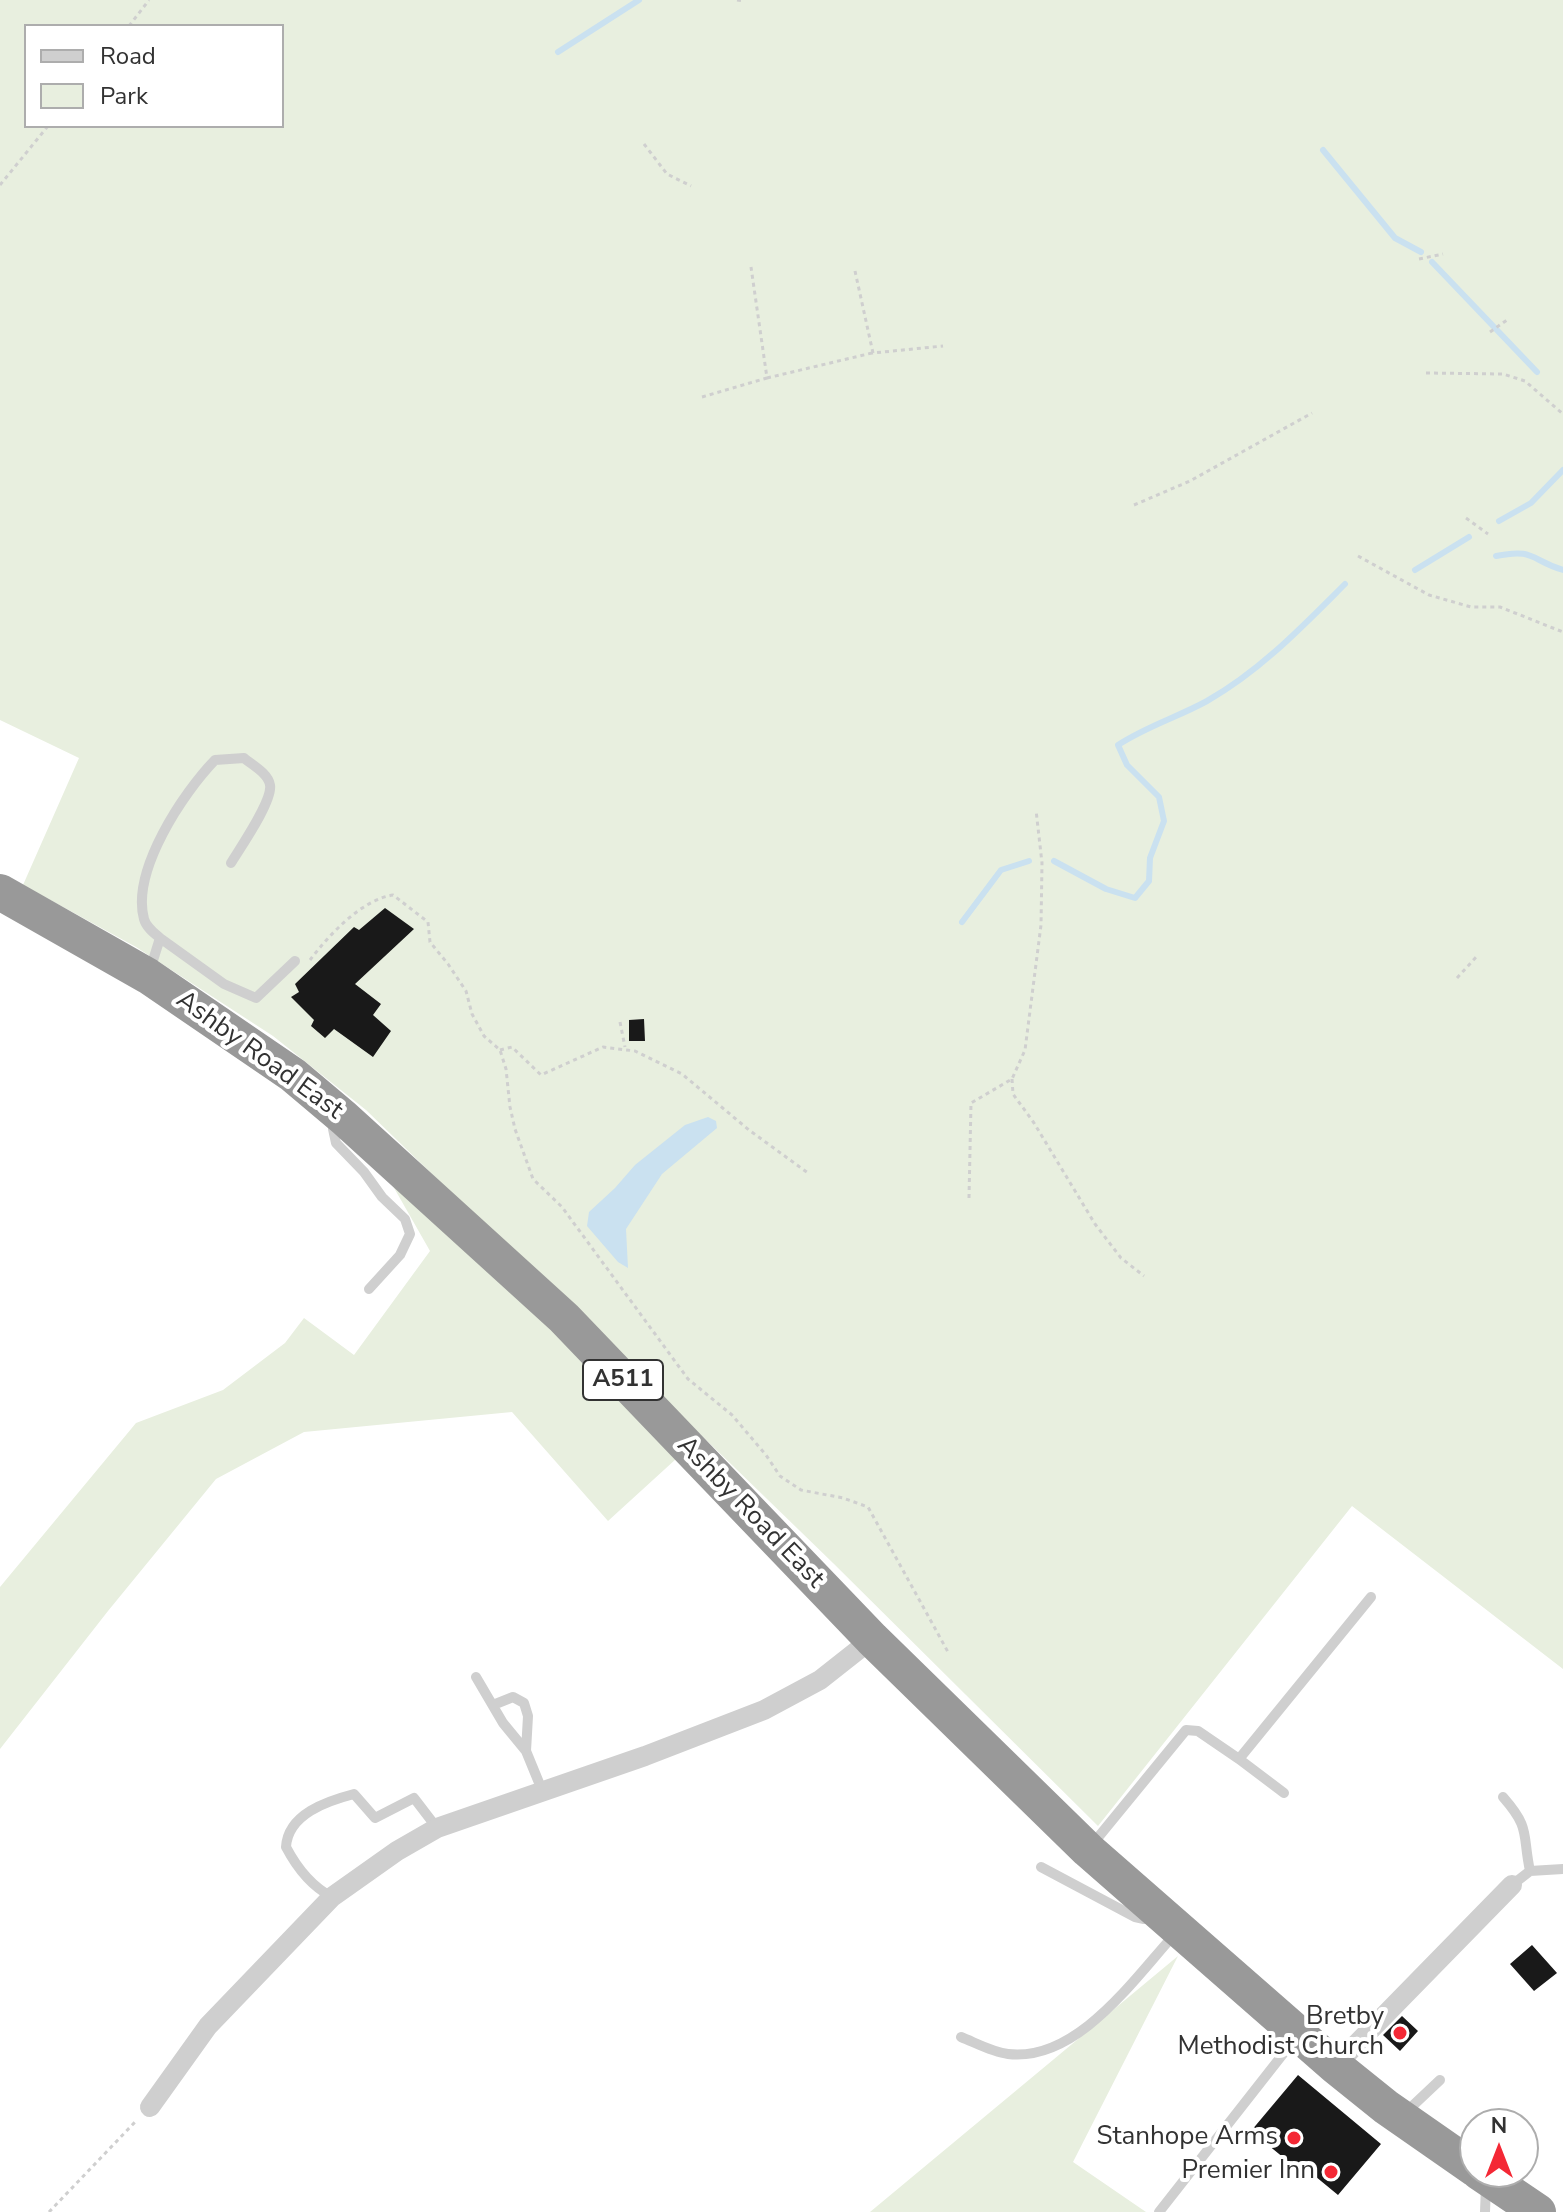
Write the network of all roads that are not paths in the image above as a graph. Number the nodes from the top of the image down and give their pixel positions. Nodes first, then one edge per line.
1 (231, 863) dead end
2 (0, 892) edge
3 (160, 938) junction
4 (298, 965) road end
5 (148, 976) junction
6 (344, 1118) junction
7 (369, 1289) dead end
8 (1371, 1597) dead end
9 (872, 1639) junction
10 (476, 1677) dead end
11 (493, 1705) junction
12 (526, 1751) junction
13 (1239, 1759) junction
14 (542, 1790) junction
15 (1284, 1793) dead end
16 (1503, 1797) dead end
17 (437, 1828) junction
18 (1088, 1850) junction
19 (1041, 1867) dead end
20 (1563, 1869) edge
21 (1530, 1871) junction
22 (1512, 1885) joint
23 (332, 1897) junction
24 (1174, 1927) junction
25 (1298, 2035) junction
26 (961, 2037) dead end
27 (1335, 2066) junction
28 (1440, 2080) dead end
29 (150, 2107) road end
30 (1400, 2117) junction
31 (1459, 2161) edge
32 (1498, 2188) edge
33 (1159, 2212) edge
34 (1538, 2212) edge

1 - 3 lane
2 - 5 highway, Ashby Road East / A511
3 - 4 lane
3 - 5 lane
5 - 6 highway, Ashby Road East / A511
6 - 7 lane
6 - 9 highway, Ashby Road East / A511
8 - 13 lane
9 - 14 street
9 - 18 highway, Ashby Road East / A511
10 - 11 lane
11 - 12 lane
11 - 12 lane
12 - 14 lane
13 - 15 lane
13 - 18 lane
14 - 17 street
16 - 21 lane
17 - 23 street
17 - 23 lane
18 - 24 highway, Ashby Road East / A511
19 - 24 lane
20 - 21 lane
21 - 22 lane
22 - 27 street
23 - 29 street
24 - 25 highway, Ashby Road East / A511
24 - 26 lane
25 - 27 highway, Ashby Road East / A511
25 - 33 lane
27 - 30 highway, Ashby Road East / A511
28 - 30 lane
30 - 31 highway, Ashby Road East / A511
32 - 34 highway, Ashby Road East / A511

